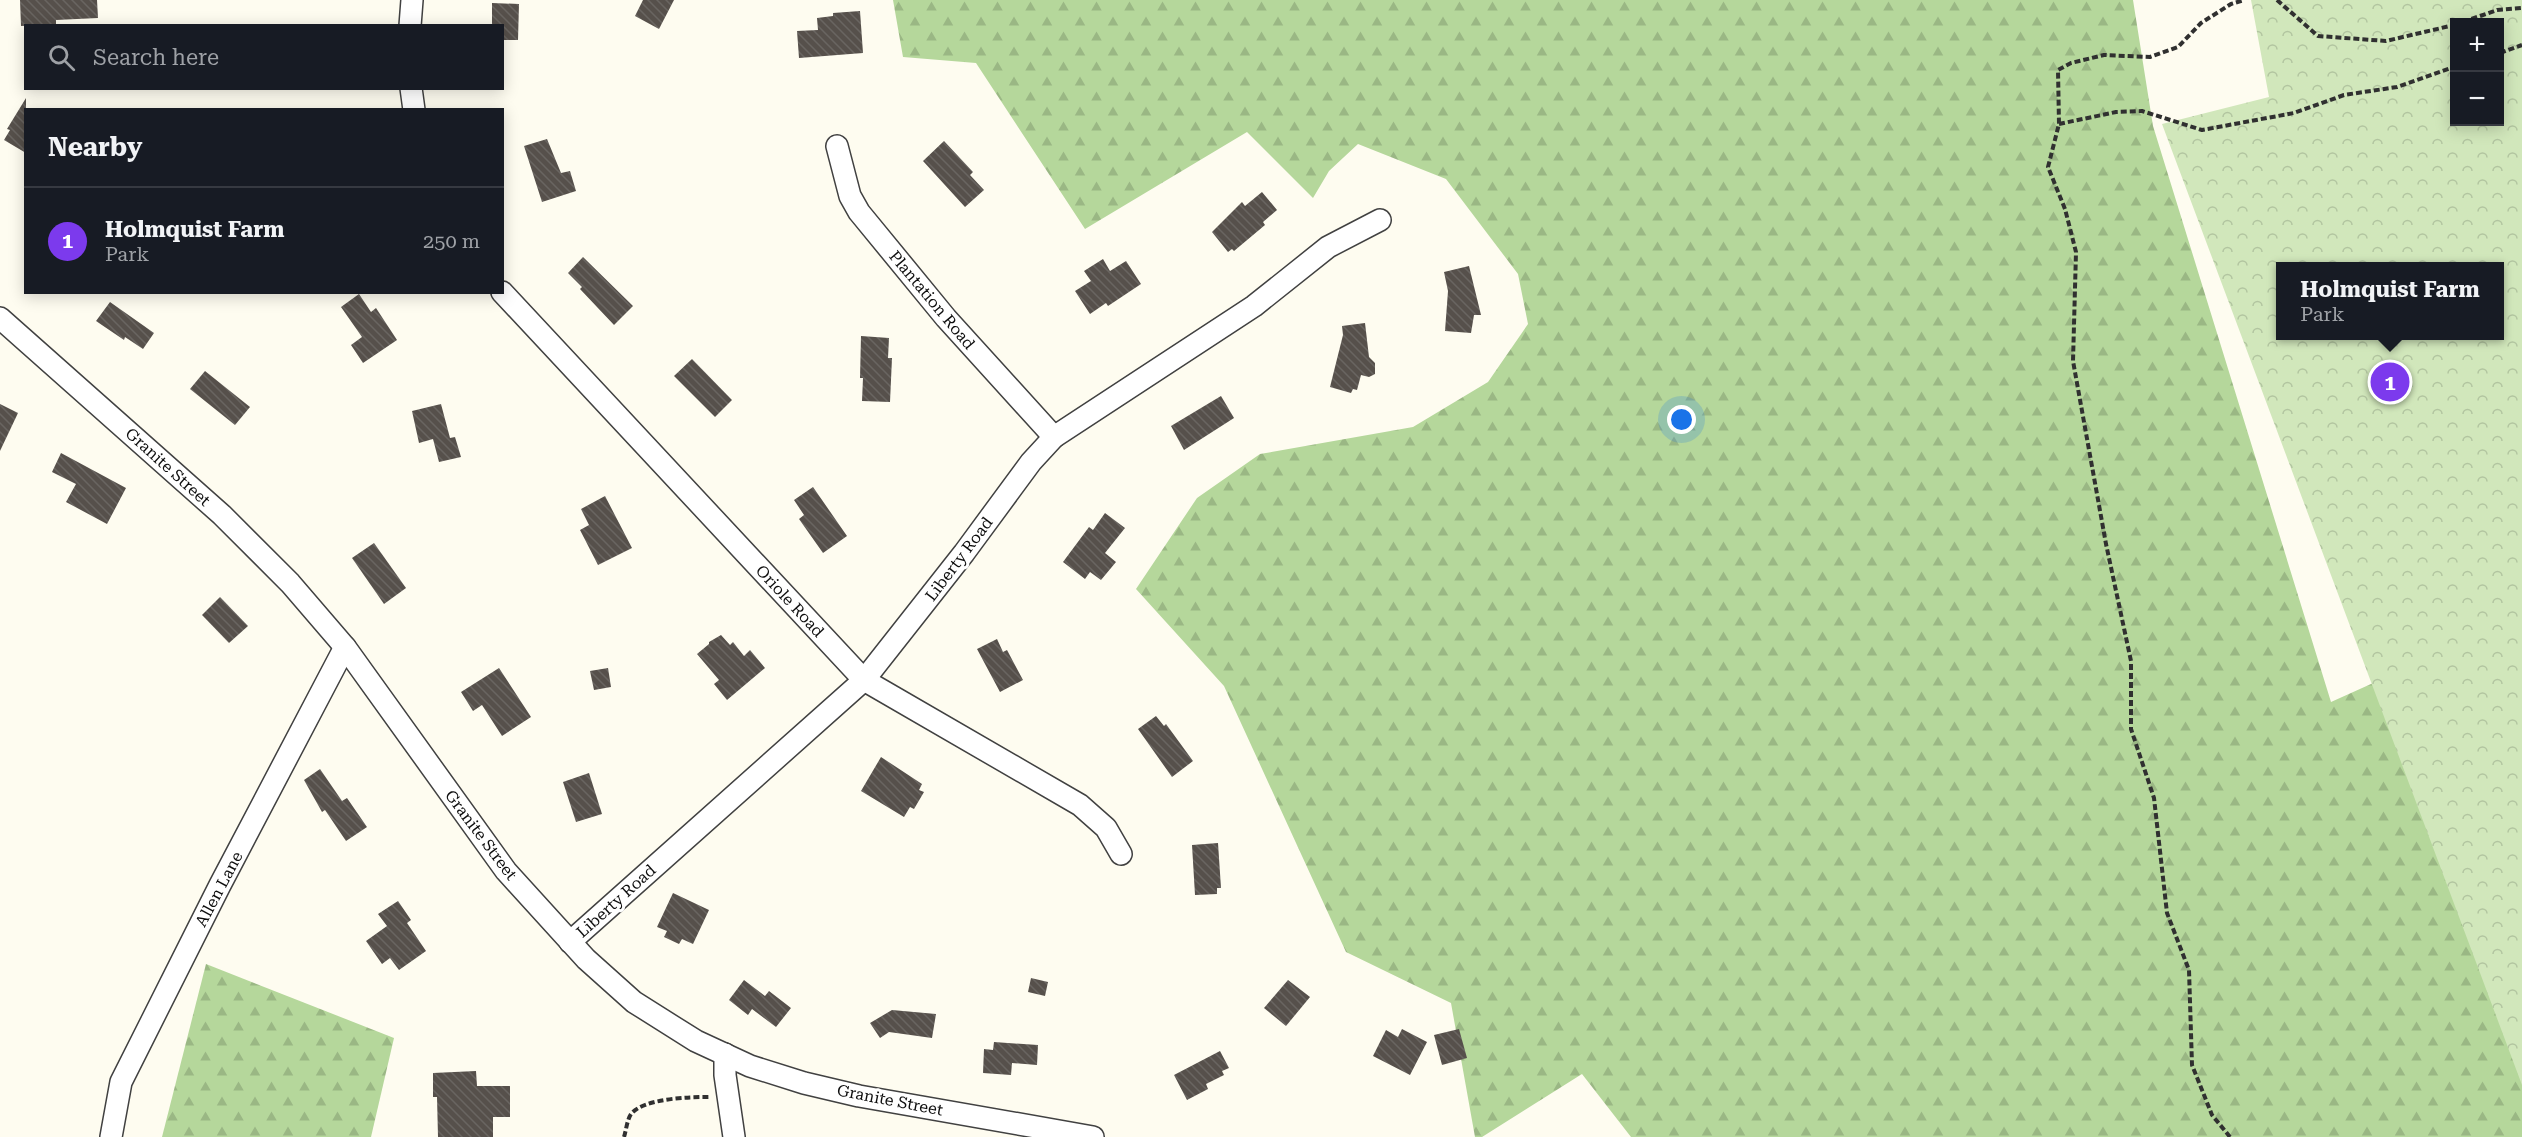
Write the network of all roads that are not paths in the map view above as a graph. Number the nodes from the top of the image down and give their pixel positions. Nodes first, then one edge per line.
1 (412, 0) edge
2 (410, 24) edge
3 (411, 90) edge
4 (414, 108) edge
5 (837, 146) dead end
6 (1380, 220) dead end
7 (504, 294) edge
8 (0, 318) edge
9 (1054, 437) junction
10 (345, 647) junction
11 (864, 680) junction
12 (1121, 854) dead end
13 (570, 942) junction
14 (725, 1054) junction
15 (111, 1137) edge
16 (734, 1137) edge
17 (1093, 1137) edge

1 - 2 street
3 - 4 street
5 - 9 street, Plantation Road
6 - 9 street, Liberty Road
7 - 11 street, Oriole Road
8 - 10 street, Granite Street
9 - 11 street, Liberty Road
10 - 13 street, Granite Street
10 - 15 street, Allen Lane
11 - 12 street, Oriole Road
11 - 13 street, Liberty Road
13 - 14 street, Granite Street
14 - 16 street
14 - 17 street, Granite Street

